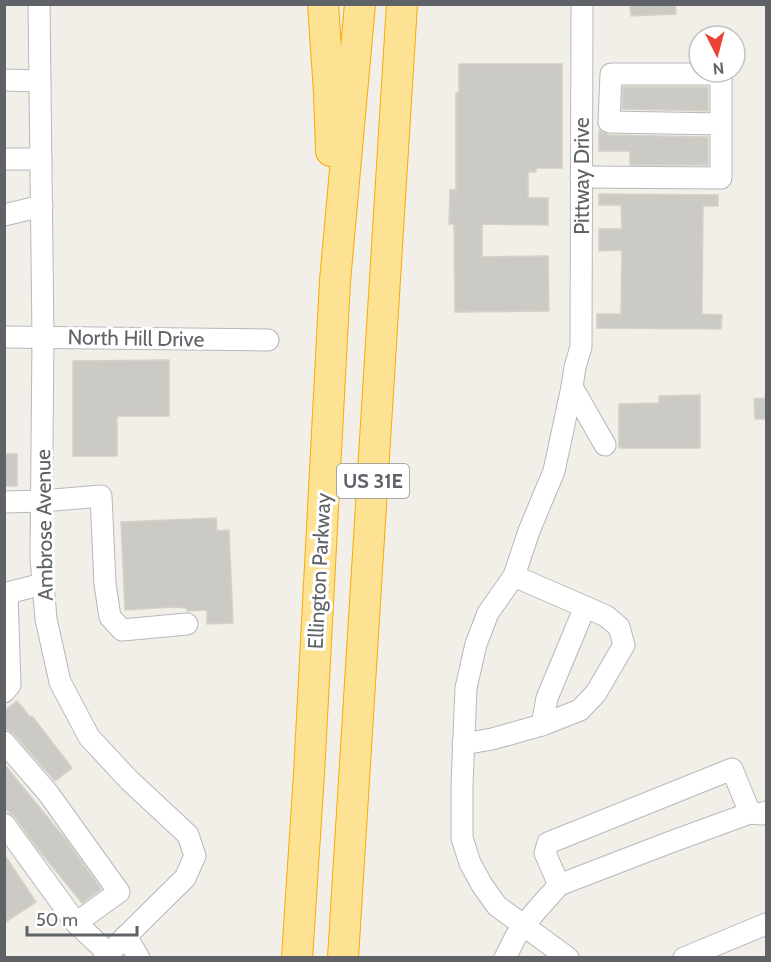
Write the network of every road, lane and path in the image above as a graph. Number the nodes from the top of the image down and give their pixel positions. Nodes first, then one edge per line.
1 (39, 4) edge
2 (323, 4) edge
3 (360, 4) edge
4 (402, 4) edge
5 (582, 4) edge
6 (4, 80) edge
7 (40, 81) junction
8 (721, 124) junction
9 (4, 159) edge
10 (41, 159) junction
11 (581, 177) junction
12 (42, 206) junction
13 (4, 215) edge
14 (334, 281) junction
15 (4, 337) edge
16 (43, 337) junction
17 (268, 340) dead end
18 (572, 387) junction
19 (605, 445) dead end
20 (42, 501) junction
21 (4, 502) edge
22 (514, 576) junction
23 (43, 584) junction
24 (585, 607) junction
25 (187, 624) dead end
26 (4, 692) edge
27 (542, 725) junction
28 (4, 742) edge
29 (463, 744) junction
30 (766, 798) edge
31 (758, 813) edge
32 (4, 824) edge
33 (559, 885) junction
34 (76, 923) junction
35 (766, 924) edge
36 (524, 926) junction
37 (126, 936) junction
38 (106, 955) edge
39 (139, 957) edge
40 (297, 957) edge
41 (344, 957) edge
42 (505, 957) edge
43 (568, 957) edge
44 (684, 957) edge

1 - 7 street, Ambrose Avenue
2 - 14 highway
3 - 14 highway, Ellington Parkway / US 31E
4 - 41 highway, US 31E
5 - 11 street, Pittway Drive
6 - 7 street
7 - 10 street, Ambrose Avenue
8 - 8 street
8 - 11 street
9 - 10 street
10 - 12 street, Ambrose Avenue
11 - 18 street, Pittway Drive
12 - 13 street
12 - 16 street, Ambrose Avenue
14 - 40 highway, Ellington Parkway / US 31E
15 - 16 street, North Hill Drive
16 - 17 street, North Hill Drive
16 - 20 street, Ambrose Avenue
18 - 19 street
18 - 22 street, Pittway Drive
20 - 21 street
20 - 23 street, Ambrose Avenue
20 - 25 street
22 - 24 street
22 - 29 street, Pittway Drive
23 - 26 street
23 - 37 street, Ambrose Avenue
24 - 27 street
24 - 27 street
27 - 29 street
28 - 34 street
29 - 36 street, Pittway Drive
30 - 31 street
31 - 33 street
31 - 33 street
32 - 34 street
33 - 36 street
34 - 38 street
35 - 44 street
36 - 42 street
36 - 43 street, Pittway Drive
37 - 38 street, Ambrose Avenue
37 - 39 street

